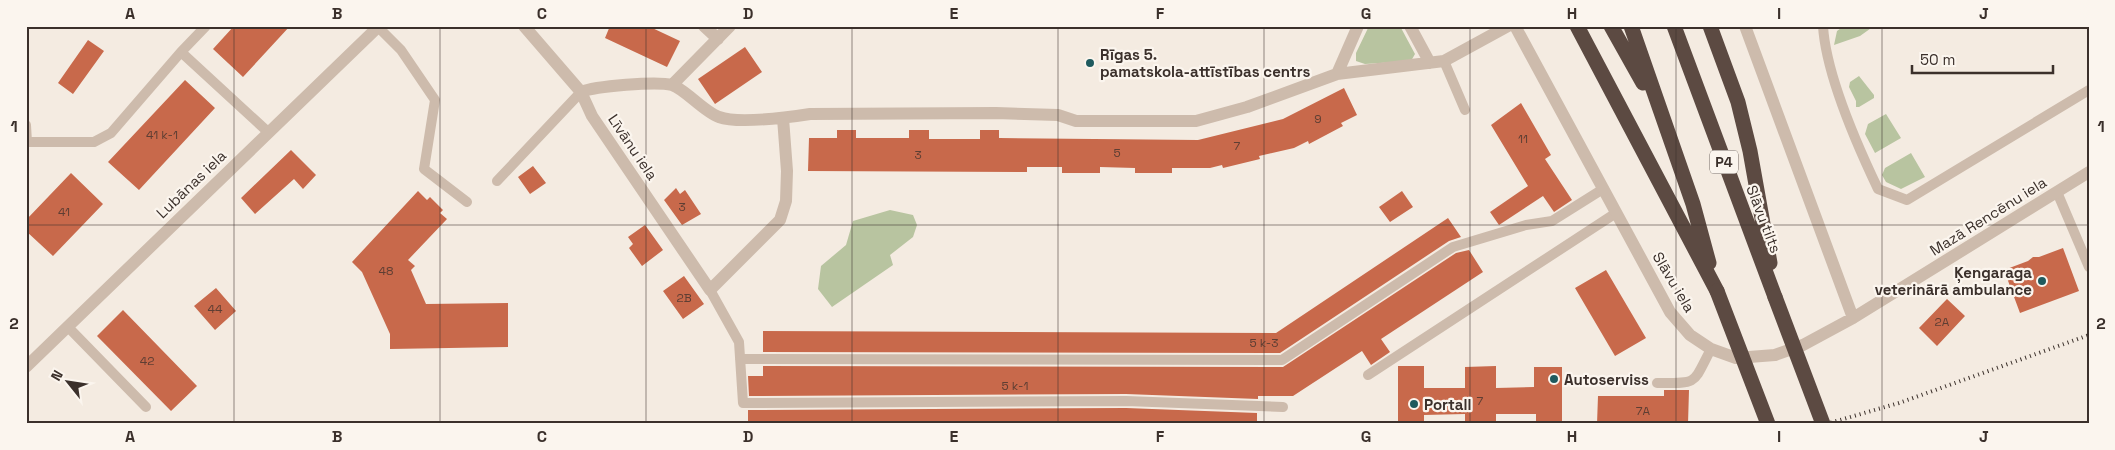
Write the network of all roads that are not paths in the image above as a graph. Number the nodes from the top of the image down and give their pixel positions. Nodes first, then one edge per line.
1 (206, 26) edge
2 (524, 26) edge
3 (704, 26) edge
4 (730, 26) edge
5 (1358, 26) edge
6 (1410, 26) edge
7 (1508, 26) edge
8 (1515, 26) edge
9 (1577, 26) edge
10 (1611, 26) edge
11 (1631, 26) edge
12 (1674, 26) edge
13 (1710, 26) edge
14 (1745, 26) edge
15 (1823, 26) edge
16 (378, 27) edge
17 (718, 39) junction
18 (181, 52) junction
19 (1444, 61) junction
20 (1430, 63) junction
21 (1337, 74) junction
22 (672, 85) junction
23 (2089, 90) edge
24 (581, 92) junction
25 (1465, 110) dead end
26 (1659, 112) junction
27 (783, 118) junction
28 (26, 126) edge
29 (268, 132) junction
30 (26, 142) edge
31 (2089, 172) edge
32 (496, 181) dead end
33 (1603, 190) junction
34 (2057, 192) junction
35 (467, 202) dead end
36 (1616, 213) junction
37 (2089, 267) edge
38 (710, 290) junction
39 (1717, 291) junction
40 (1776, 297) junction
41 (1853, 318) junction
42 (68, 327) junction
43 (1711, 349) junction
44 (740, 359) junction
45 (26, 367) edge
46 (1368, 375) dead end
47 (1657, 383) dead end
48 (146, 406) dead end
49 (1283, 407) dead end
50 (1768, 424) edge
51 (1823, 424) edge

1 - 18 lane
2 - 24 street, Līvānu iela
3 - 17 street
4 - 17 street
5 - 21 street
6 - 20 street
7 - 19 street
8 - 33 street, Slāvu iela
9 - 39 highway
10 - 26 highway
11 - 26 highway
12 - 40 highway, Slāvu tilts / P4
13 - 40 highway
14 - 41 street
15 - 23 lane
16 - 29 street, Lubānas iela
16 - 35 lane
17 - 22 street
18 - 29 lane
18 - 30 lane
19 - 20 street
19 - 25 lane
20 - 21 street
21 - 27 street
22 - 24 street
22 - 27 street
24 - 32 lane
24 - 38 street, Līvānu iela
26 - 39 highway
27 - 38 street
28 - 30 lane
29 - 42 street, Lubānas iela
31 - 34 street, Mazā Rencēnu iela
33 - 36 street, Slāvu iela
33 - 44 lane
34 - 37 lane
34 - 41 street, Mazā Rencēnu iela
36 - 43 street, Slāvu iela
36 - 46 lane
38 - 44 lane
39 - 50 highway, bridge
40 - 51 highway, Slāvu tilts / P4, bridge
41 - 43 street, Slāvu iela
42 - 45 street, Lubānas iela
42 - 48 lane
43 - 47 lane
44 - 49 lane

